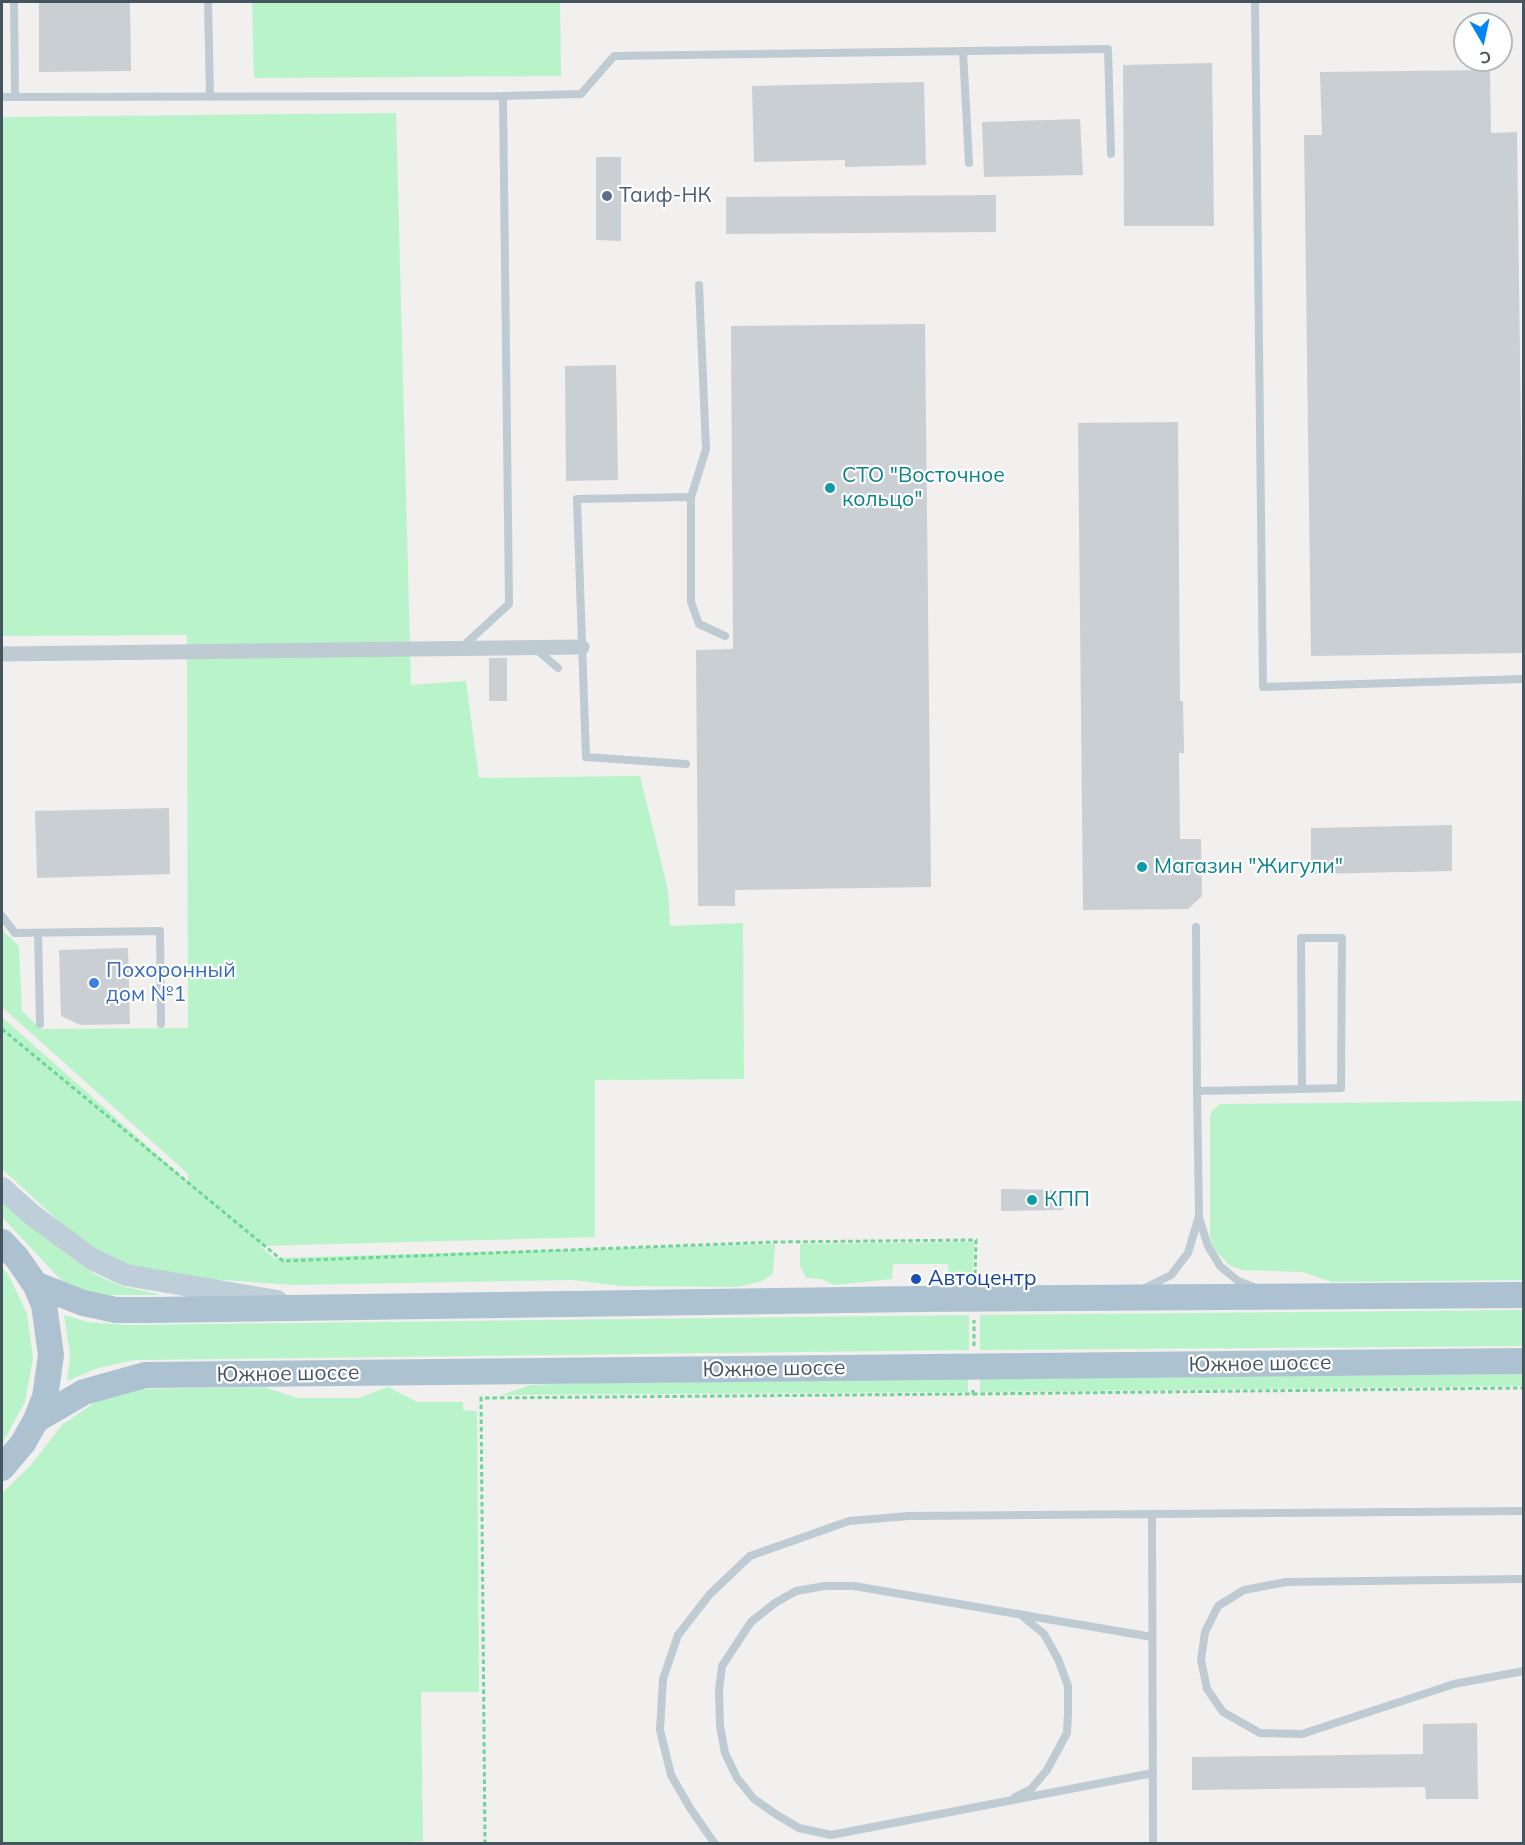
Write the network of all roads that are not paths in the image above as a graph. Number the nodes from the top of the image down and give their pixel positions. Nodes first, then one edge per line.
1 (14, 2) edge
2 (208, 2) edge
3 (1255, 2) edge
4 (963, 51) junction
5 (503, 96) junction
6 (2, 97) edge
7 (15, 97) junction
8 (210, 97) junction
9 (1111, 154) dead end
10 (969, 163) dead end
11 (699, 285) dead end
12 (691, 497) junction
13 (725, 636) dead end
14 (533, 647) junction
15 (582, 647) junction
16 (460, 648) junction
17 (2, 654) edge
18 (558, 668) dead end
19 (1524, 679) edge
20 (686, 764) dead end
21 (2, 916) edge
22 (1196, 927) dead end
23 (38, 933) junction
24 (40, 1024) dead end
25 (161, 1024) dead end
26 (1302, 1089) junction
27 (1197, 1091) junction
28 (2, 1188) edge
29 (1198, 1216) junction
30 (2, 1242) edge
31 (34, 1284) junction
32 (1524, 1295) edge
33 (1299, 1297) junction
34 (1110, 1298) junction
35 (374, 1307) junction
36 (1524, 1361) edge
37 (36, 1420) junction
38 (2, 1468) edge
39 (1524, 1511) edge
40 (1152, 1514) junction
41 (1524, 1579) edge
42 (1020, 1615) junction
43 (1152, 1637) junction
44 (1524, 1671) edge
45 (1153, 1773) junction
46 (1005, 1802) junction
47 (716, 1844) edge
48 (1153, 1844) edge

1 - 7 lane
2 - 8 lane
3 - 19 lane
4 - 5 lane
4 - 9 lane
4 - 10 lane
5 - 8 lane
5 - 16 lane
6 - 7 lane
7 - 8 lane
11 - 12 lane
12 - 13 lane
12 - 15 lane
14 - 15 street
14 - 16 street
14 - 18 lane
15 - 20 lane
16 - 17 street
21 - 23 lane
22 - 27 lane
23 - 24 lane
23 - 25 lane
26 - 26 lane
26 - 27 lane
27 - 29 lane
28 - 35 main road
29 - 33 lane
29 - 34 lane
30 - 31 main road
31 - 35 main road
31 - 37 main road
32 - 33 main road
33 - 34 main road
34 - 35 main road
36 - 37 main road, Южное шоссе
37 - 38 main road
39 - 40 lane
40 - 43 lane
40 - 47 lane
41 - 44 lane
42 - 43 lane
42 - 46 lane
42 - 46 lane
43 - 45 lane
45 - 46 lane
45 - 48 lane

